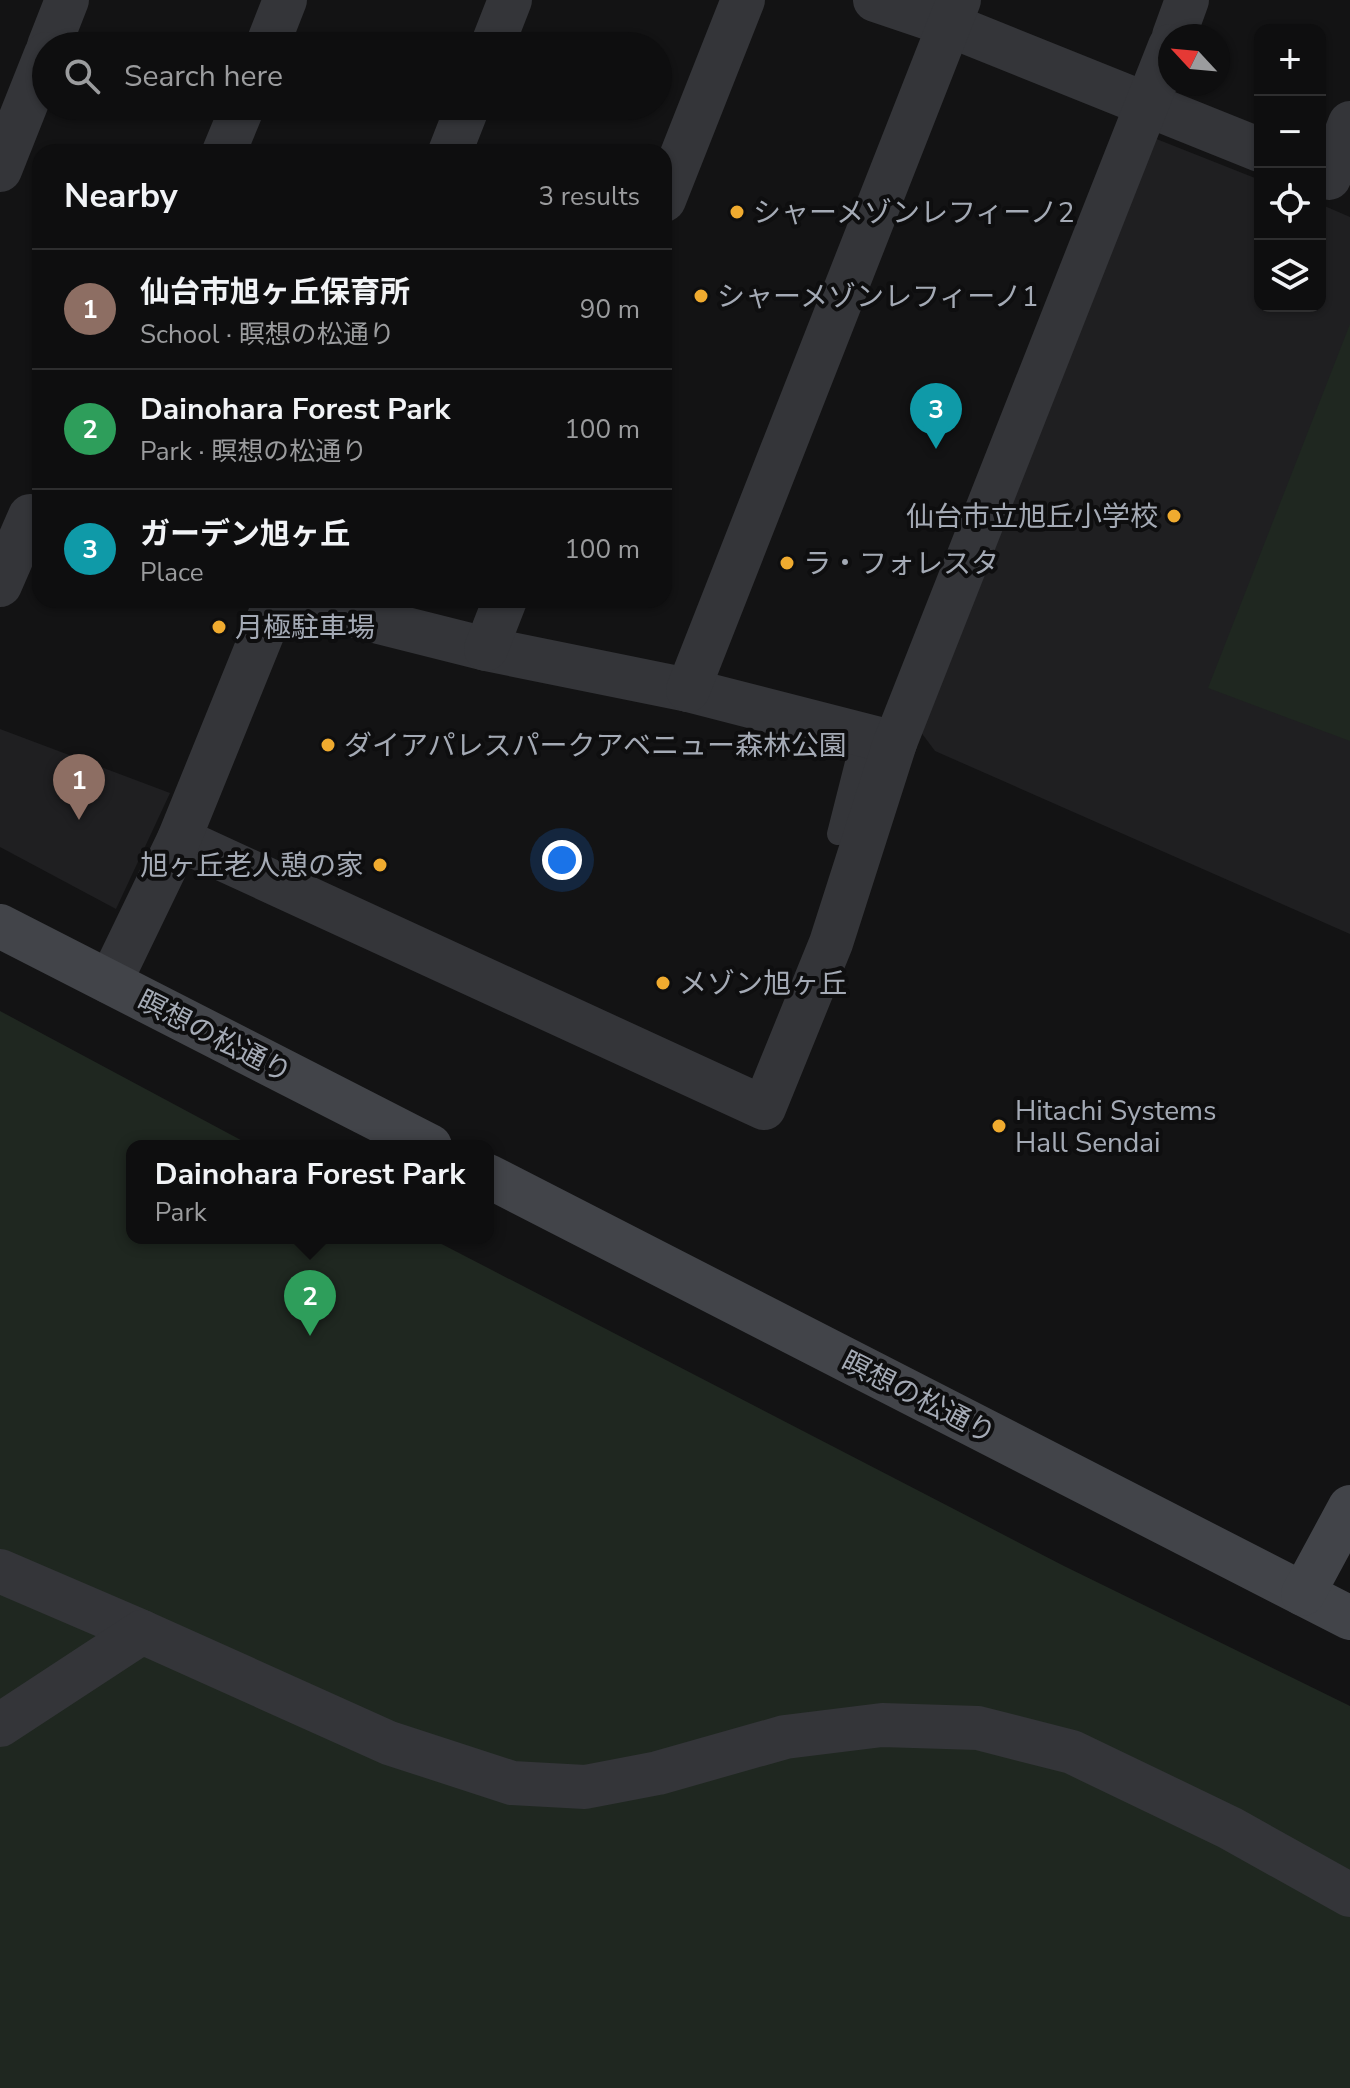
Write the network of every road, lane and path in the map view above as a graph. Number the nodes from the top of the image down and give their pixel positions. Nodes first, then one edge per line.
1 (67, 0) edge
2 (285, 0) edge
3 (510, 0) edge
4 (743, 0) edge
5 (875, 0) edge
6 (1187, 0) edge
7 (954, 13) edge
8 (1178, 24) edge
9 (54, 32) edge
10 (272, 32) edge
11 (497, 32) edge
12 (1158, 77) edge
13 (32, 89) edge
14 (1148, 103) junction
15 (237, 120) edge
16 (463, 120) edge
17 (1350, 123) edge
18 (227, 144) edge
19 (453, 144) edge
20 (1254, 147) edge
21 (0, 170) edge
22 (672, 180) edge
23 (1333, 180) edge
24 (23, 513) edge
25 (0, 585) edge
26 (273, 608) edge
27 (323, 608) edge
28 (502, 608) edge
29 (486, 649) junction
30 (688, 690) junction
31 (879, 739) junction
32 (838, 834) dead end
33 (179, 839) junction
34 (0, 926) edge
35 (110, 982) junction
36 (418, 1140) edge
37 (494, 1179) edge
38 (1350, 1507) edge
39 (0, 1571) edge
40 (1303, 1594) junction
41 (1350, 1618) edge
42 (142, 1632) junction
43 (0, 1725) edge
44 (1350, 1895) edge

1 - 9 street
2 - 10 street
3 - 11 street
4 - 22 street
5 - 7 street
6 - 8 street
7 - 14 street
7 - 30 street
12 - 14 street
13 - 21 street
14 - 20 street
14 - 31 street
15 - 18 street
16 - 19 street
17 - 23 street
24 - 25 street
26 - 33 street
27 - 29 street
28 - 29 street
29 - 30 street
30 - 31 street
31 - 32 lane
31 - 33 street
33 - 35 street
34 - 35 street, 瞑想の松通り
35 - 36 street, 瞑想の松通り
37 - 40 street, 瞑想の松通り
38 - 40 street
39 - 42 street
40 - 41 street, 瞑想の松通り
42 - 43 street
42 - 44 street

